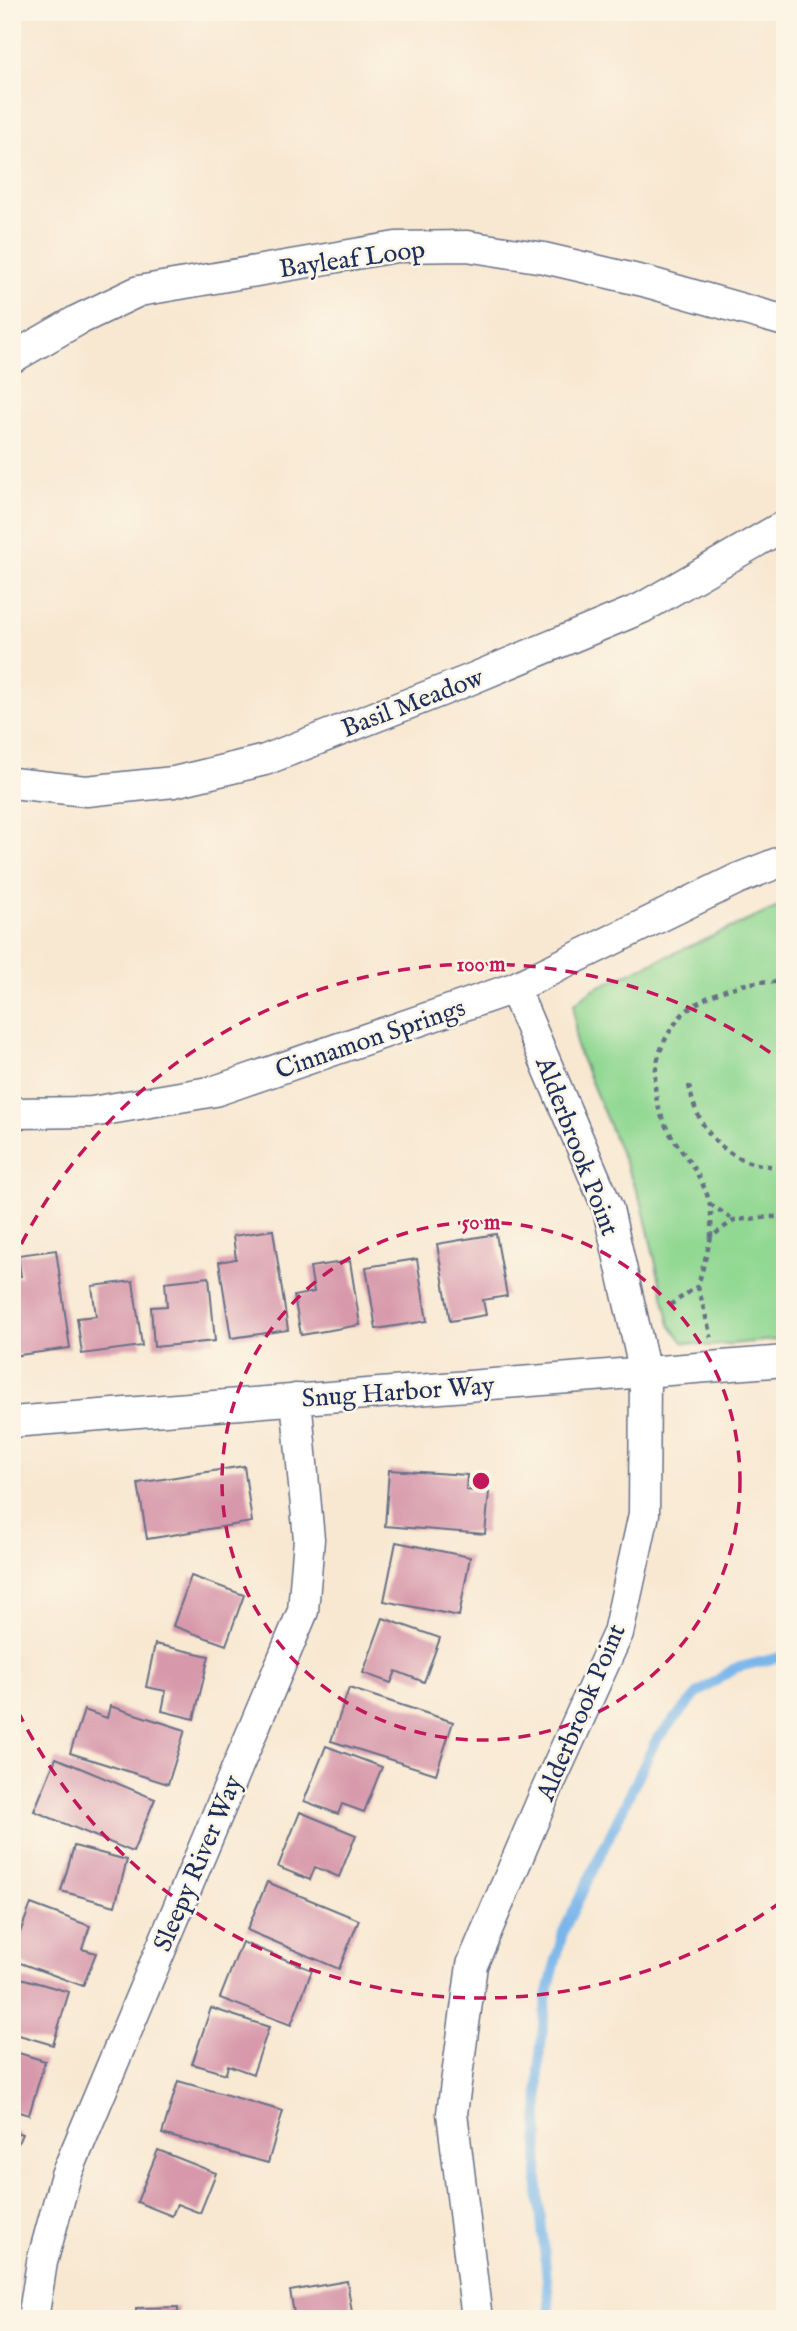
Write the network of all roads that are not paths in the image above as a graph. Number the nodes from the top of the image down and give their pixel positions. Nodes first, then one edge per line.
1 (785, 321) edge
2 (12, 358) edge
3 (785, 525) edge
4 (12, 783) edge
5 (785, 860) edge
6 (514, 988) junction
7 (12, 1114) edge
8 (785, 1361) edge
9 (645, 1373) junction
10 (296, 1399) junction
11 (12, 1422) edge
12 (33, 2319) edge
13 (477, 2319) edge

1 - 2 street, Bayleaf Loop
3 - 4 street, Basil Meadow
5 - 6 street, Cinnamon Springs
6 - 7 street, Cinnamon Springs
6 - 9 street, Alderbrook Point
8 - 9 street, Snug Harbor Way
9 - 10 street, Snug Harbor Way
9 - 13 street, Alderbrook Point
10 - 11 street, Snug Harbor Way
10 - 12 street, Sleepy River Way

